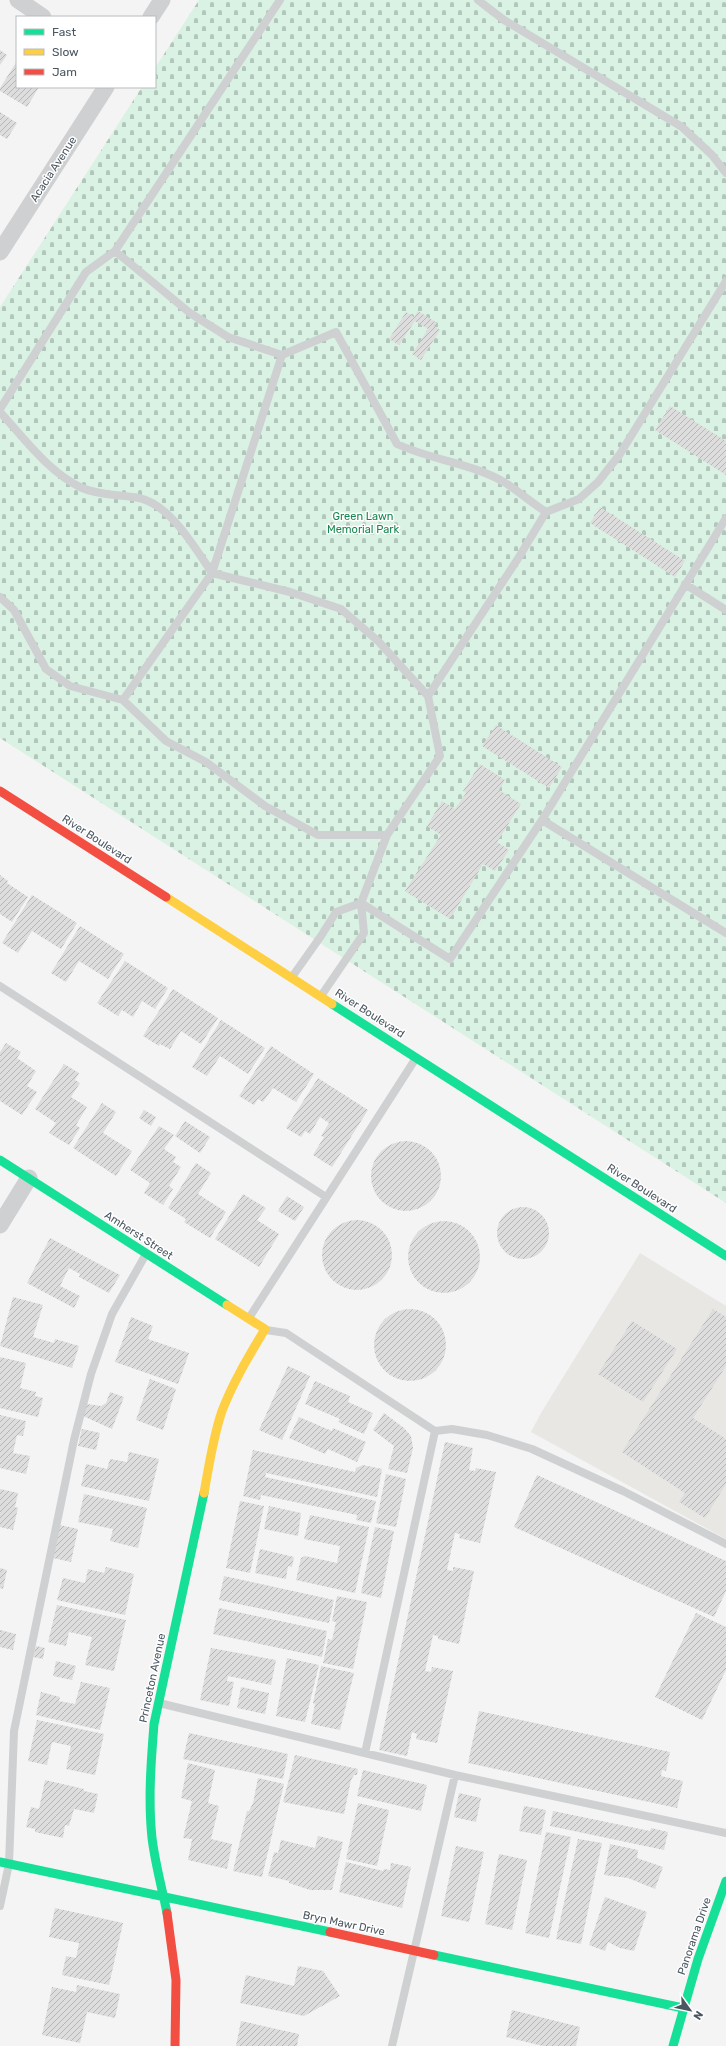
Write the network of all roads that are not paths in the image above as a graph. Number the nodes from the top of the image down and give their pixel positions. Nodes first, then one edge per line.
1 (18, 0) edge
2 (162, 0) edge
3 (280, 0) edge
4 (478, 0) edge
5 (42, 16) edge
6 (152, 16) edge
7 (105, 88) edge
8 (726, 173) edge
9 (114, 251) junction
10 (0, 252) edge
11 (726, 281) edge
12 (282, 355) junction
13 (0, 410) edge
14 (546, 512) junction
15 (726, 518) edge
16 (212, 574) junction
17 (685, 584) junction
18 (0, 597) edge
19 (726, 610) edge
20 (428, 696) junction
21 (123, 700) junction
22 (0, 791) edge
23 (542, 820) junction
24 (387, 835) junction
25 (360, 903) junction
26 (726, 933) edge
27 (292, 978) junction
28 (0, 986) edge
29 (320, 996) junction
30 (416, 1057) junction
31 (0, 1160) edge
32 (29, 1178) junction
33 (326, 1197) junction
34 (0, 1225) edge
35 (147, 1254) junction
36 (726, 1256) edge
37 (249, 1319) junction
38 (266, 1329) junction
39 (435, 1432) junction
40 (726, 1544) edge
41 (159, 1703) junction
42 (365, 1753) junction
43 (455, 1775) junction
44 (726, 1833) edge
45 (5, 1863) edge
46 (726, 1881) edge
47 (163, 1897) junction
48 (0, 1906) edge
49 (414, 1950) junction
50 (683, 2008) junction
51 (175, 2046) edge
52 (392, 2046) edge
53 (673, 2046) edge

1 - 5 street
2 - 6 street
3 - 9 lane
4 - 8 lane
7 - 10 street, Acacia Avenue
9 - 12 lane
9 - 13 lane
11 - 14 lane
12 - 14 lane
12 - 16 lane
13 - 16 lane
14 - 20 lane
15 - 17 lane
16 - 20 lane
16 - 21 lane
17 - 19 lane
17 - 23 lane
18 - 21 lane
20 - 24 lane
21 - 24 lane
22 - 27 street, River Boulevard
23 - 25 lane
23 - 26 lane
24 - 25 lane
25 - 27 lane
25 - 29 lane
27 - 29 street, River Boulevard
28 - 33 lane
29 - 30 street, River Boulevard
30 - 33 lane
30 - 36 street, River Boulevard
31 - 32 street, Amherst Street
32 - 34 street
32 - 35 street, Amherst Street
33 - 37 lane
35 - 37 street, Amherst Street
35 - 45 lane
37 - 38 street, Amherst Street
38 - 39 lane
38 - 41 street, Princeton Avenue
39 - 40 lane
39 - 42 lane
41 - 42 lane
41 - 47 street, Princeton Avenue
42 - 43 lane
43 - 44 lane
43 - 49 lane
45 - 47 street, Bryn Mawr Drive
45 - 48 lane
46 - 50 street, Panorama Drive
47 - 49 street, Bryn Mawr Drive
47 - 51 street, Princeton Avenue
49 - 50 street, Bryn Mawr Drive
49 - 52 lane
50 - 53 street, Panorama Drive

